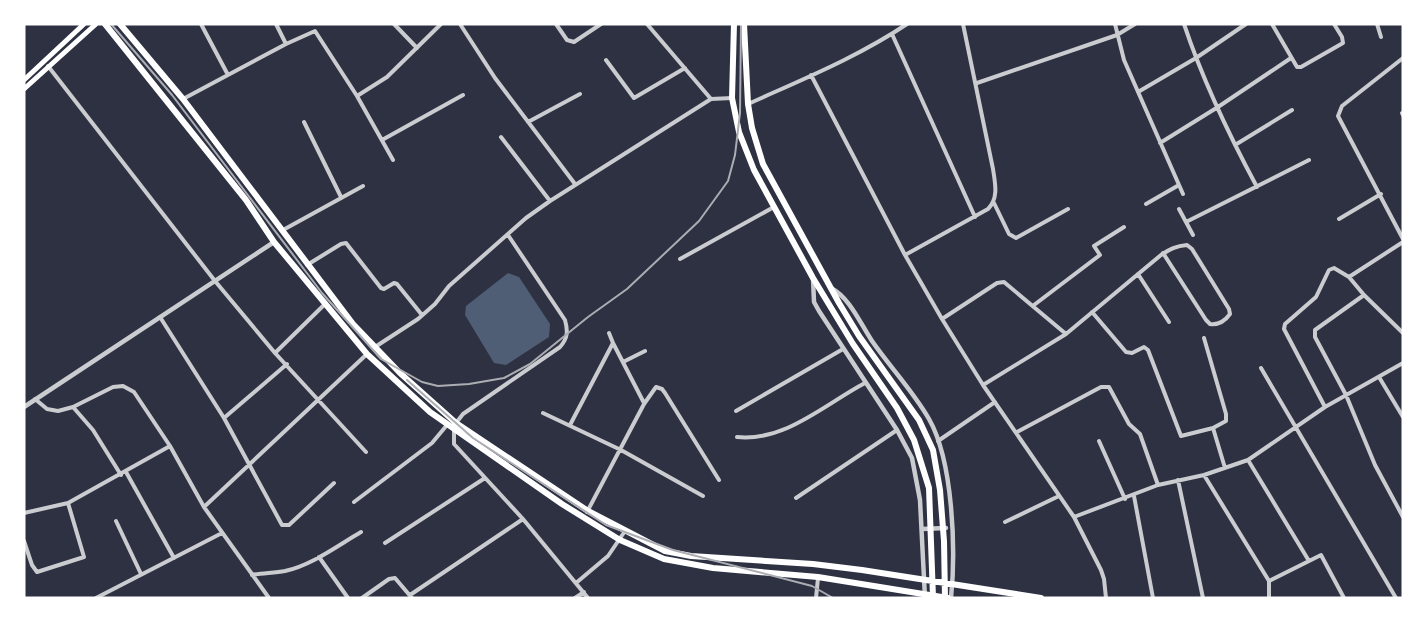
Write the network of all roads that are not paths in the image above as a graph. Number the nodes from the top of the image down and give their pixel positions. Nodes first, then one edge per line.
1 (84, 24) edge
2 (96, 24) edge
3 (105, 24) edge
4 (120, 24) edge
5 (201, 24) edge
6 (276, 24) edge
7 (394, 24) edge
8 (441, 24) edge
9 (460, 24) edge
10 (556, 24) edge
11 (601, 24) edge
12 (647, 24) edge
13 (734, 24) edge
14 (744, 24) edge
15 (907, 24) edge
16 (963, 24) edge
17 (1115, 24) edge
18 (1135, 24) edge
19 (1184, 24) edge
20 (1246, 24) edge
21 (1272, 24) edge
22 (1334, 24) edge
23 (1377, 24) edge
24 (892, 34) junction
25 (1117, 35) junction
26 (1381, 37) dead end
27 (286, 44) junction
28 (417, 48) junction
29 (1196, 58) junction
30 (1291, 58) junction
31 (1403, 58) edge
32 (606, 60) dead end
33 (44, 61) junction
34 (49, 67) junction
35 (685, 68) junction
36 (228, 75) junction
37 (811, 75) junction
38 (24, 80) edge
39 (976, 83) junction
40 (24, 90) edge
41 (1138, 92) junction
42 (580, 94) dead end
43 (463, 95) dead end
44 (357, 96) junction
45 (732, 98) junction
46 (183, 99) junction
47 (711, 99) junction
48 (748, 104) junction
49 (1218, 107) junction
50 (1292, 110) dead end
51 (304, 122) dead end
52 (528, 122) junction
53 (501, 137) dead end
54 (382, 140) junction
55 (1160, 143) junction
56 (1235, 145) junction
57 (393, 160) dead end
58 (1309, 160) dead end
59 (575, 184) junction
60 (1179, 185) junction
61 (363, 186) dead end
62 (1257, 187) junction
63 (1183, 194) dead end
64 (1381, 194) junction
65 (341, 197) junction
66 (550, 201) junction
67 (994, 203) junction
68 (1146, 204) dead end
69 (774, 207) junction
70 (1068, 209) dead end
71 (1179, 209) dead end
72 (975, 217) junction
73 (1339, 219) dead end
74 (1186, 222) junction
75 (1124, 226) dead end
76 (282, 230) junction
77 (508, 235) junction
78 (1193, 236) dead end
79 (1403, 241) edge
80 (274, 242) junction
81 (1163, 253) junction
82 (905, 255) junction
83 (680, 259) dead end
84 (307, 265) junction
85 (1138, 274) junction
86 (1349, 277) junction
87 (813, 278) junction
88 (215, 281) junction
89 (831, 288) junction
90 (1364, 295) junction
91 (324, 304) junction
92 (1034, 305) junction
93 (1092, 312) junction
94 (422, 315) junction
95 (160, 317) junction
96 (942, 319) junction
97 (1169, 322) dead end
98 (609, 333) dead end
99 (1403, 333) edge
100 (1066, 334) junction
101 (1204, 338) dead end
102 (613, 343) junction
103 (375, 347) junction
104 (843, 349) junction
105 (645, 351) dead end
106 (275, 352) junction
107 (368, 354) junction
108 (623, 362) junction
109 (1403, 363) edge
110 (287, 364) junction
111 (1261, 368) dead end
112 (1379, 377) junction
113 (865, 383) junction
114 (983, 385) junction
115 (1346, 395) junction
116 (35, 399) junction
117 (318, 400) junction
118 (995, 402) junction
119 (644, 404) junction
120 (24, 406) edge
121 (73, 407) junction
122 (1325, 407) junction
123 (736, 411) dead end
124 (543, 413) dead end
125 (1403, 417) edge
126 (224, 418) junction
127 (447, 425) junction
128 (455, 426) junction
129 (570, 426) junction
130 (1295, 426) junction
131 (1213, 428) junction
132 (897, 430) junction
133 (1017, 432) junction
134 (737, 437) dead end
135 (938, 441) junction
136 (1100, 441) dead end
137 (484, 445) junction
138 (170, 446) junction
139 (621, 450) junction
140 (366, 452) dead end
141 (1248, 460) junction
142 (250, 464) junction
143 (1225, 468) junction
144 (126, 472) junction
145 (121, 475) junction
146 (1204, 475) junction
147 (485, 478) junction
148 (719, 480) dead end
149 (1178, 480) junction
150 (334, 483) dead end
151 (1158, 485) junction
152 (704, 496) dead end
153 (1059, 496) junction
154 (1134, 496) junction
155 (796, 498) dead end
156 (1125, 499) junction
157 (354, 502) dead end
158 (68, 503) junction
159 (204, 507) junction
160 (588, 511) junction
161 (24, 513) edge
162 (1074, 517) junction
163 (1403, 517) edge
164 (584, 518) junction
165 (523, 519) junction
166 (116, 521) dead end
167 (1005, 522) dead end
168 (951, 528) junction
169 (922, 529) junction
170 (625, 531) junction
171 (361, 532) dead end
172 (222, 533) junction
173 (620, 540) junction
174 (24, 541) edge
175 (385, 543) dead end
176 (319, 557) junction
177 (174, 558) junction
178 (1309, 561) junction
179 (141, 574) junction
180 (251, 575) junction
181 (818, 577) junction
182 (925, 581) junction
183 (1269, 581) junction
184 (576, 583) junction
185 (953, 585) junction
186 (584, 592) junction
187 (925, 596) edge
188 (411, 597) edge
189 (96, 598) edge
190 (269, 598) edge
191 (348, 598) edge
192 (362, 598) edge
193 (575, 598) edge
194 (588, 598) edge
195 (816, 598) edge
196 (933, 598) edge
197 (948, 598) edge
198 (1041, 598) edge
199 (1106, 598) edge
200 (1153, 598) edge
201 (1203, 598) edge
202 (1269, 598) edge
203 (1344, 598) edge
204 (1396, 598) edge

1 - 33 main road
2 - 34 main road
3 - 80 main road
4 - 46 main road
5 - 36 street
6 - 27 street
7 - 28 street
8 - 28 street
9 - 52 street
10 - 11 street
12 - 35 street
13 - 45 main road
14 - 48 main road
15 - 24 street
16 - 39 street
17 - 25 street
18 - 25 street
19 - 29 street
20 - 29 street
21 - 30 street
22 - 30 street
23 - 26 street
24 - 37 street
24 - 72 street
25 - 39 street
25 - 41 street
27 - 36 street
27 - 44 street
28 - 44 street
29 - 41 street
29 - 49 street
30 - 49 street
31 - 64 street
32 - 35 street
33 - 34 street
33 - 38 main road
34 - 40 main road
34 - 88 street
35 - 47 street
36 - 46 street
37 - 48 street
37 - 82 street
39 - 67 street
41 - 55 street
42 - 52 street
43 - 54 street
44 - 54 street
45 - 47 street
45 - 69 main road
46 - 76 main road
47 - 59 street
48 - 89 main road
49 - 55 street
49 - 56 street
50 - 56 street
51 - 65 street
52 - 59 street
53 - 66 street
54 - 57 street
55 - 60 street
56 - 62 street
58 - 62 street
59 - 66 street
60 - 63 street
60 - 68 street
61 - 65 street
62 - 74 street
64 - 73 street
64 - 79 street
65 - 76 street
66 - 77 street
67 - 70 street
67 - 72 street
69 - 83 street
69 - 87 main road
71 - 74 street
72 - 82 street
74 - 78 street
75 - 92 street
76 - 84 main road
77 - 94 street
77 - 128 street
79 - 86 street
80 - 88 street
80 - 91 main road
81 - 81 street
81 - 85 street
82 - 96 street
84 - 94 street
84 - 103 main road
85 - 93 street
85 - 97 street
86 - 90 street
86 - 122 street
87 - 104 street
87 - 196 main road
88 - 95 street
88 - 106 street
89 - 135 street
89 - 197 main road
90 - 99 street
90 - 115 street
91 - 106 street
91 - 107 main road
92 - 96 street
92 - 100 street
93 - 100 street
93 - 131 street
94 - 103 street
95 - 116 street
95 - 126 street
96 - 114 street
98 - 102 street
100 - 114 street
101 - 131 street
102 - 108 street
102 - 129 street
103 - 128 main road
104 - 113 street
104 - 123 street
105 - 108 street
106 - 110 street
107 - 117 street
107 - 127 main road
108 - 119 street
109 - 112 street
110 - 117 street
110 - 126 street
111 - 130 street
112 - 115 street
112 - 125 street
113 - 132 street
113 - 134 street
114 - 118 street
115 - 122 street
115 - 163 street
116 - 120 street
116 - 121 street
117 - 140 street
117 - 142 street
118 - 133 street
118 - 135 street
119 - 139 street
119 - 148 street
121 - 138 street
121 - 145 street
122 - 130 street
124 - 129 street
126 - 142 street
127 - 128 main road
127 - 157 street
128 - 137 main road
128 - 147 street
129 - 139 street
130 - 141 street
130 - 204 street
131 - 143 street
132 - 155 street
132 - 169 street
133 - 151 street
133 - 153 street
135 - 168 street
136 - 156 street
137 - 160 main road
137 - 164 main road
138 - 144 street
138 - 159 street
139 - 152 street
139 - 160 street
141 - 143 street
141 - 178 street
142 - 150 street
142 - 159 street
143 - 146 street
144 - 145 street
144 - 177 street
145 - 158 street
146 - 149 street
146 - 183 street
147 - 165 street
147 - 175 street
149 - 151 street
149 - 201 street
151 - 154 street
153 - 162 street
153 - 167 street
154 - 156 street
154 - 200 street
156 - 162 street
158 - 161 street
158 - 174 street
159 - 172 street
160 - 164 street
160 - 170 main road
162 - 199 street
164 - 173 main road
165 - 184 street
165 - 188 street
166 - 179 street
168 - 169 street
168 - 185 street
169 - 182 street
170 - 173 street
170 - 182 main road
171 - 176 street
172 - 177 street
172 - 180 street
173 - 181 main road
173 - 184 street
176 - 180 street
176 - 191 street
177 - 179 street
178 - 183 street
178 - 203 street
179 - 189 street
180 - 190 street
181 - 187 main road
181 - 195 street
182 - 185 main road
182 - 187 street
183 - 202 street
184 - 186 street
185 - 197 street
185 - 198 main road
186 - 193 street
186 - 194 street
187 - 197 main road
188 - 192 street

